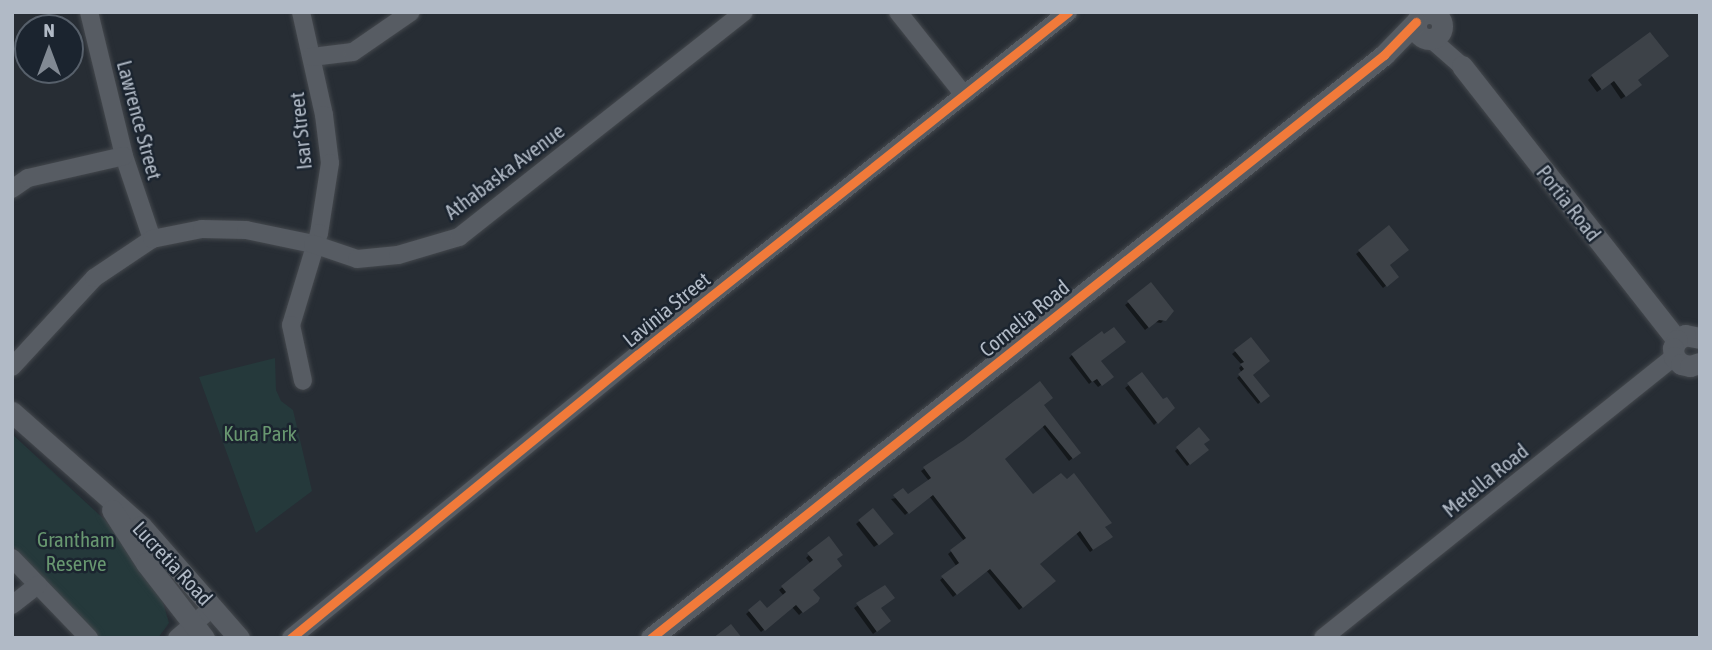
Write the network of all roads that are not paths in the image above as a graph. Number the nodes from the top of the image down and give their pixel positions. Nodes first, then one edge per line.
1 (89, 12) edge
2 (301, 12) edge
3 (411, 12) edge
4 (744, 12) edge
5 (898, 12) edge
6 (1068, 12) edge
7 (1432, 24) edge
8 (312, 57) junction
9 (1462, 66) joint
10 (964, 95) junction
11 (124, 156) junction
12 (12, 189) edge
13 (152, 239) junction
14 (313, 244) junction
15 (1700, 338) edge
16 (1675, 349) junction
17 (1700, 363) edge
18 (12, 368) edge
19 (303, 381) dead end
20 (12, 412) edge
21 (102, 493) junction
22 (12, 558) edge
23 (37, 585) junction
24 (12, 605) edge
25 (213, 607) junction
26 (192, 633) edge
27 (89, 638) edge
28 (239, 638) edge
29 (291, 638) edge
30 (651, 638) edge
31 (1323, 638) edge

1 - 11 street, Lawrence Street
2 - 8 street, Isar Street
3 - 8 street
4 - 14 street, Athabaska Avenue
5 - 10 street
6 - 10 street, Lavinia Street
7 - 9 street, Portia Road
7 - 30 street, Cornelia Road
8 - 14 street, Isar Street
9 - 16 street, Portia Road
10 - 29 street, Lavinia Street
11 - 12 street
11 - 13 street, Lawrence Street
13 - 14 street, Athabaska Avenue
13 - 18 street, Athabaska Avenue
14 - 19 street, Isar Street
15 - 16 street
16 - 17 street
16 - 31 street, Metella Road
20 - 21 street, Lucretia Road
21 - 25 street, Lucretia Road
21 - 26 street, Lucretia Road
22 - 23 street
23 - 24 street
23 - 27 street
25 - 26 street
25 - 28 street, Lucretia Road

